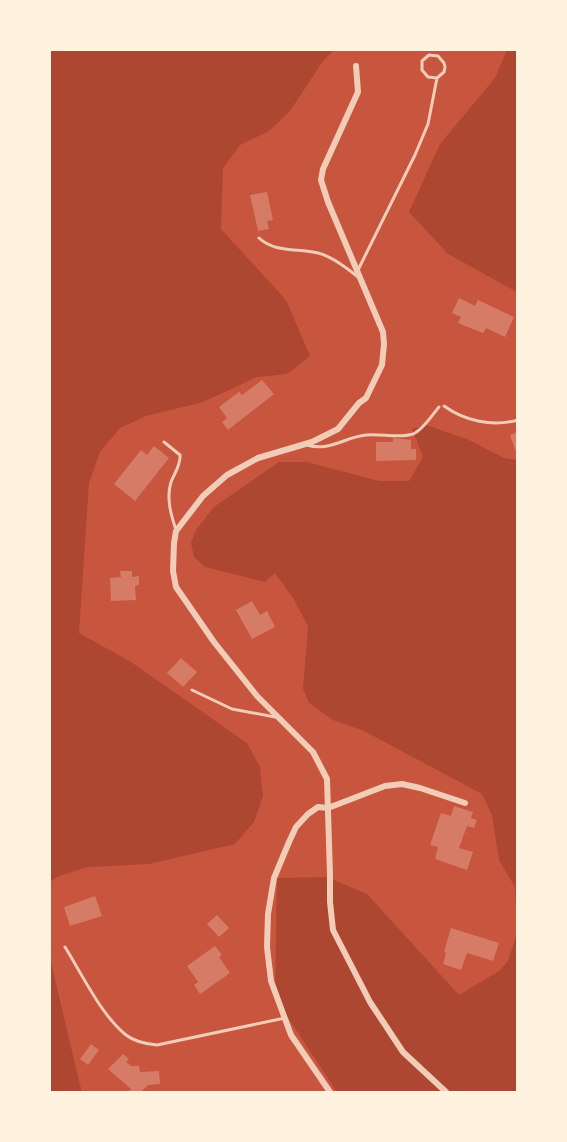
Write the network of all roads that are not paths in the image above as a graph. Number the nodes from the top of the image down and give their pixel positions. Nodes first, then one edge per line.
1 (356, 66) dead end
2 (437, 78) junction
3 (259, 238) dead end
4 (359, 275) junction
5 (444, 406) dead end
6 (439, 407) dead end
7 (518, 420) edge
8 (164, 442) dead end
9 (305, 444) junction
10 (176, 531) junction
11 (192, 690) dead end
12 (280, 718) junction
13 (465, 802) dead end
14 (328, 808) junction
15 (65, 947) dead end
16 (285, 1018) junction
17 (330, 1092) edge
18 (446, 1092) edge

1 - 4 street
2 - 2 lane
2 - 4 lane
3 - 4 lane
4 - 9 street
5 - 7 lane
6 - 9 lane
8 - 10 lane
9 - 10 street
10 - 12 street
11 - 12 lane
12 - 14 street
13 - 14 street
14 - 16 street
14 - 18 street
15 - 16 lane
16 - 17 street

